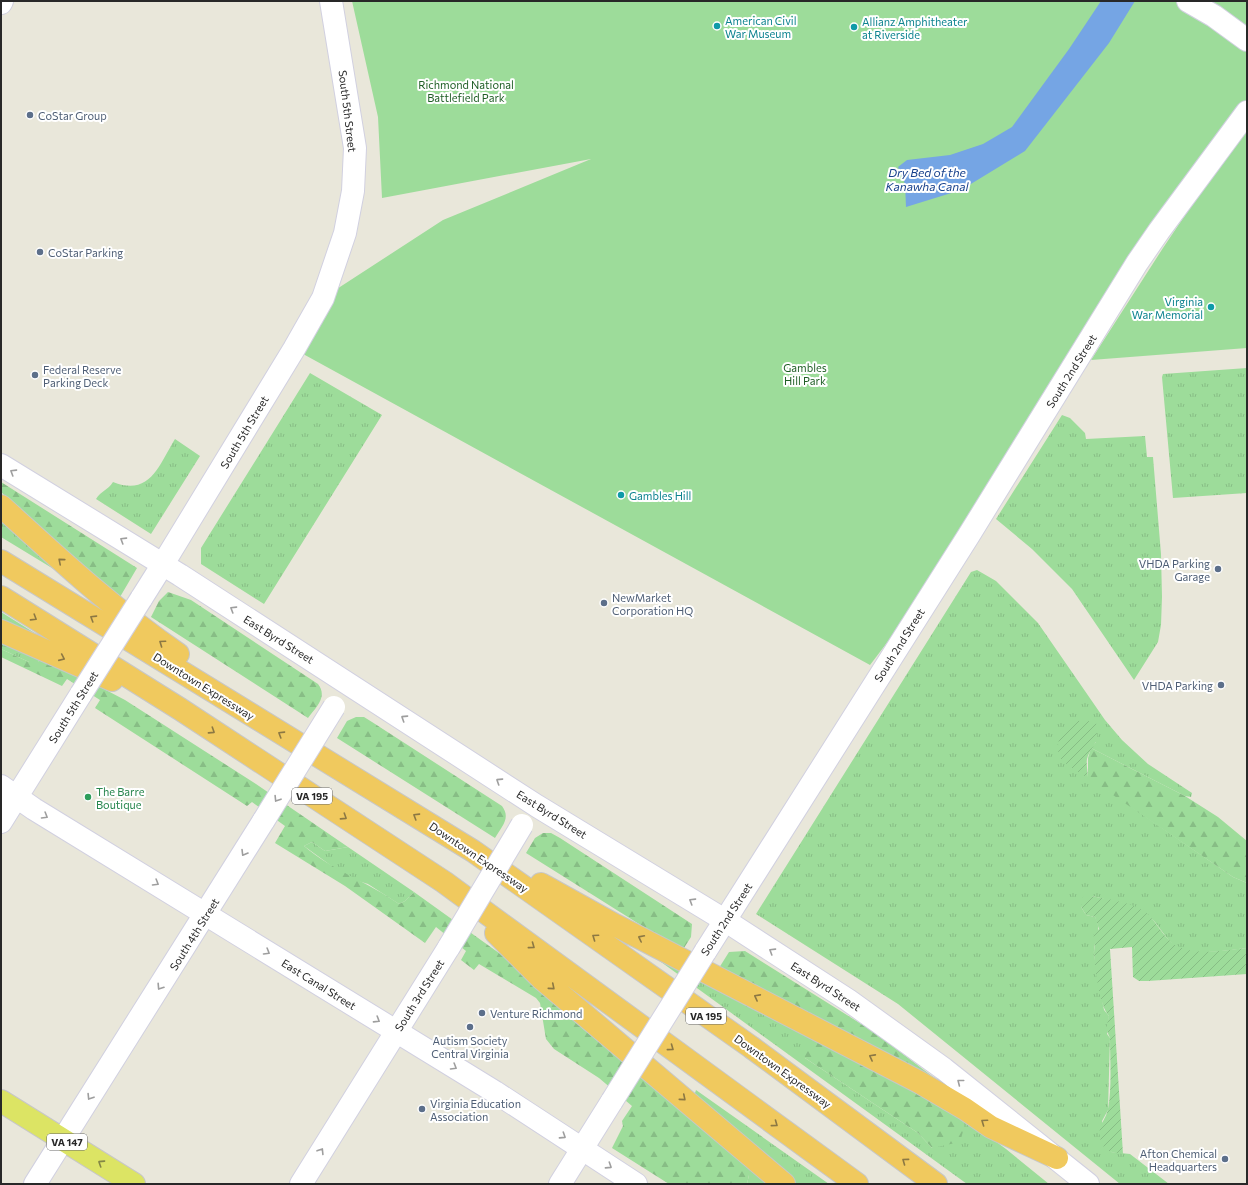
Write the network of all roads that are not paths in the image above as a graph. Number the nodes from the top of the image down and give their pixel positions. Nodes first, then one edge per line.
1 (331, 1) edge
2 (1188, 1) edge
3 (1247, 40) edge
4 (1247, 112) edge
5 (1, 465) edge
6 (1, 506) edge
7 (1, 561) edge
8 (163, 564) junction
9 (1, 597) edge
10 (1, 631) edge
11 (349, 683) junction
12 (221, 697) junction
13 (180, 709) junction
14 (9, 792) edge
15 (537, 806) junction
16 (1, 822) edge
17 (473, 851) junction
18 (444, 882) junction
19 (206, 914) junction
20 (726, 921) junction
21 (396, 1032) junction
22 (1, 1101) edge
23 (63, 1140) junction
24 (582, 1148) junction
25 (1057, 1158) junction
26 (36, 1184) edge
27 (134, 1184) edge
28 (301, 1184) edge
29 (560, 1184) edge
30 (636, 1184) edge
31 (784, 1184) edge
32 (857, 1184) edge
33 (936, 1184) edge
34 (1088, 1184) edge

1 - 8 street, South 5th Street
2 - 3 street
4 - 20 street, South 2nd Street
8 -> 5 street, East Byrd Street
12 -> 6 highway
12 -> 7 highway, Downtown Expressway / VA 195
11 -> 8 street, East Byrd Street
8 - 14 street, South 5th Street, bridge
9 -> 13 highway, VA 195
10 -> 13 highway
15 -> 11 street, East Byrd Street
11 -> 19 street, South 4th Street, bridge
17 -> 12 highway, Downtown Expressway / VA 195
13 -> 18 highway, VA 195
14 - 16 street, South 5th Street
14 -> 19 street, East Canal Street
20 -> 15 street, East Byrd Street
15 - 21 street, South 3rd Street, bridge
25 -> 17 highway
33 -> 17 highway, Downtown Expressway / VA 195
18 -> 31 highway
18 -> 32 highway, VA 195
19 -> 21 street, East Canal Street
19 -> 23 street, South 4th Street
20 - 24 street, South 2nd Street, bridge
25 -> 20 street, East Byrd Street
21 -> 24 street, East Canal Street
28 -> 21 street, South 3rd Street
22 - 23 main road, VA 147
23 - 26 street, South 4th Street
27 -> 23 main road, VA 147
24 - 29 street, South 2nd Street
24 -> 30 street, East Canal Street
25 - 34 street, East Byrd Street

